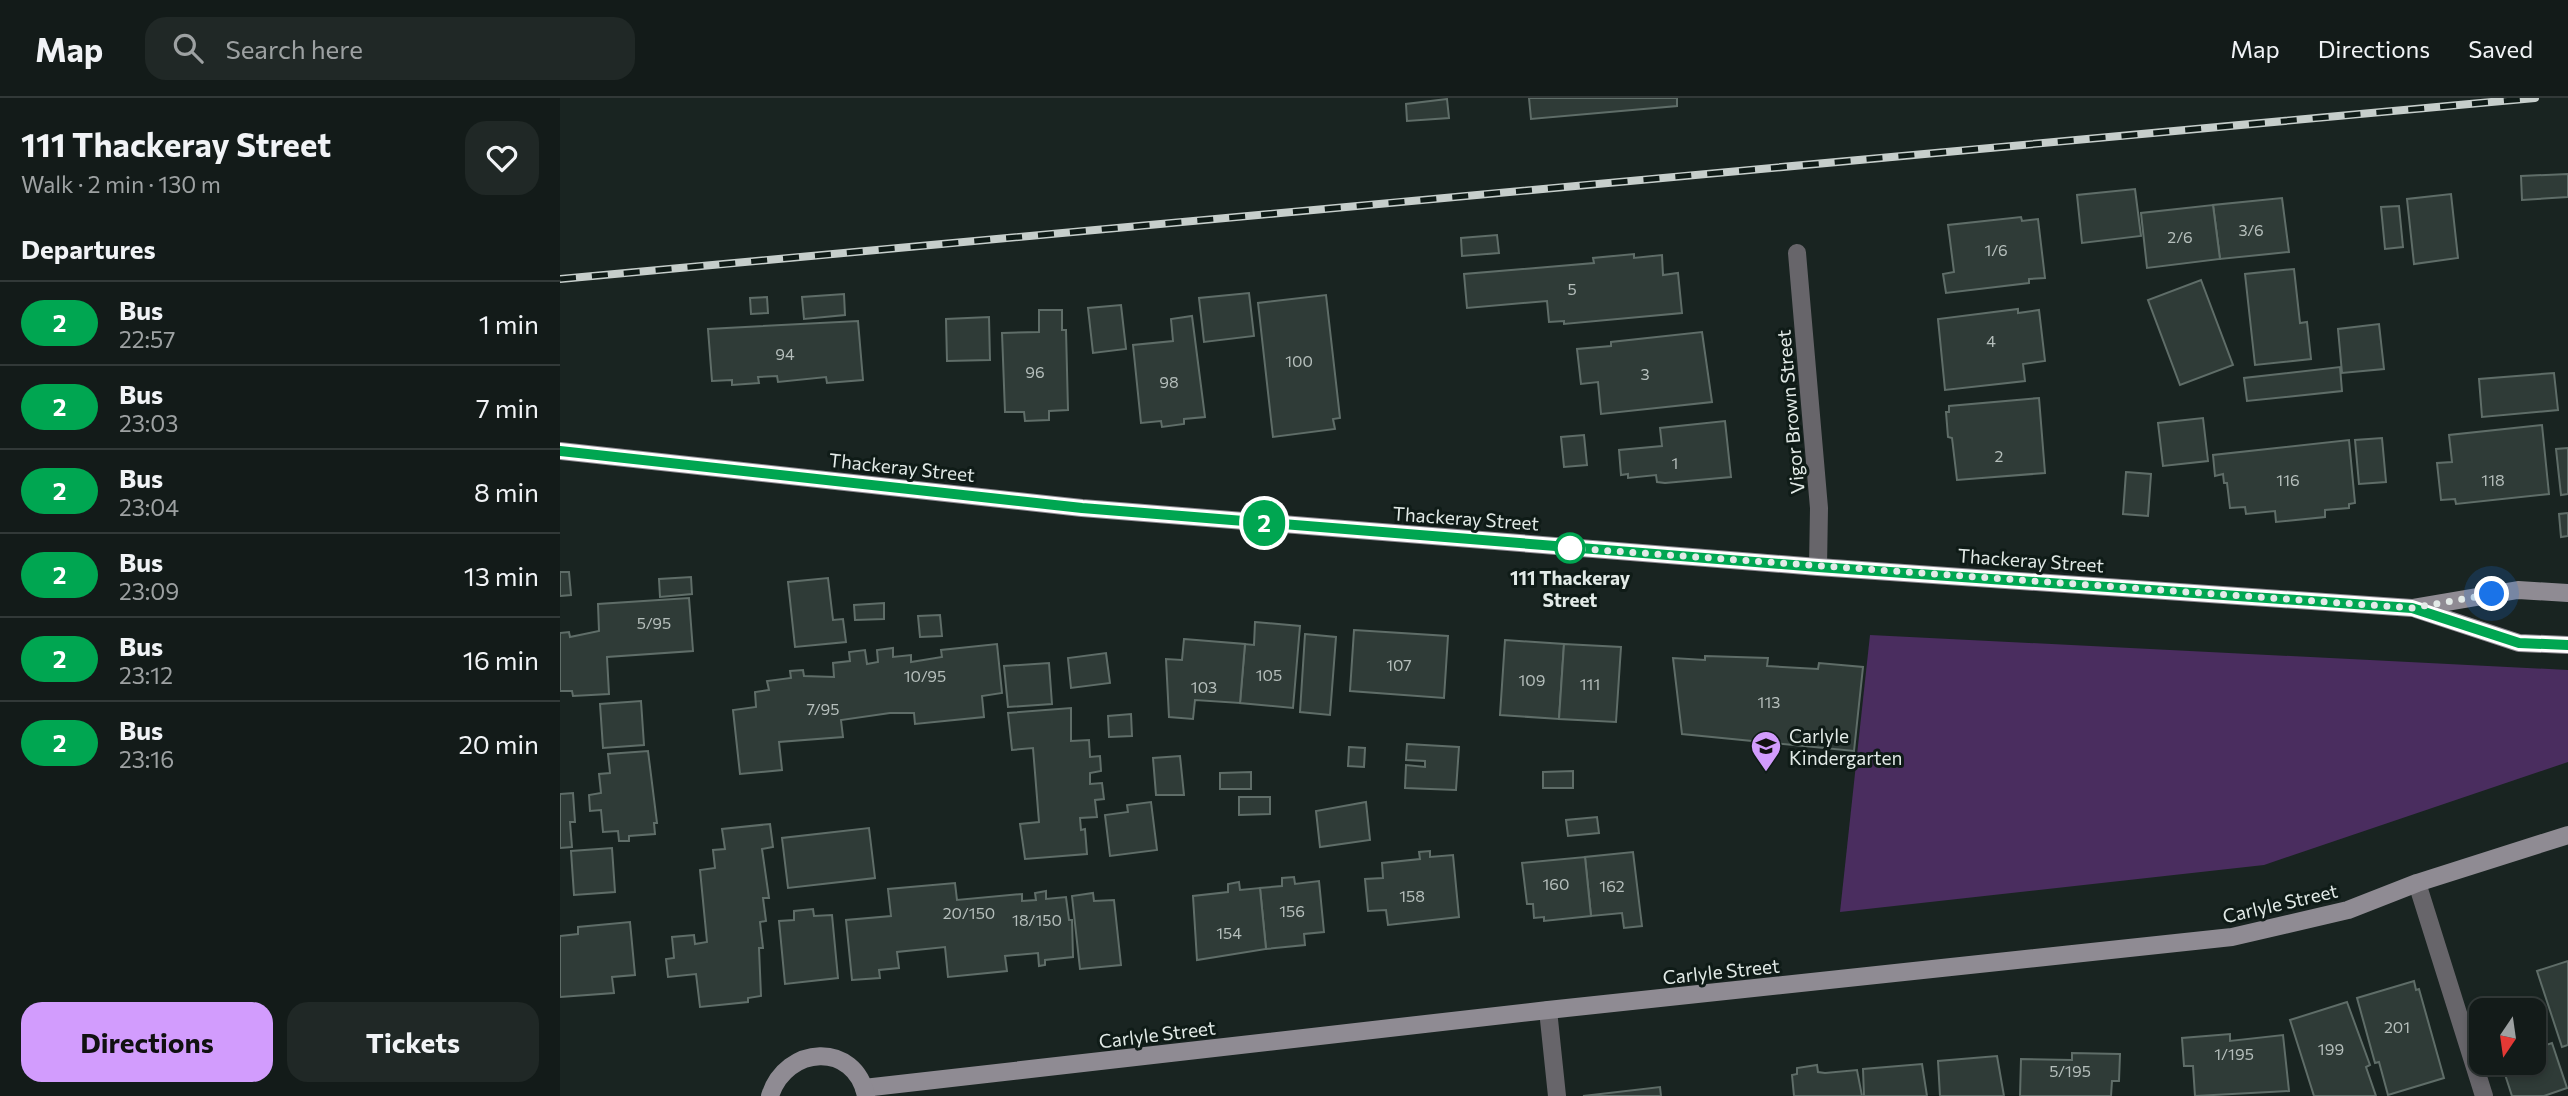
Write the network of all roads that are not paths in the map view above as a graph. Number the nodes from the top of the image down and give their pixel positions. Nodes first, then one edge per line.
1 (1797, 253) dead end
2 (560, 451) edge
3 (1818, 567) junction
4 (2568, 593) edge
5 (2412, 608) junction
6 (2568, 645) edge
7 (2568, 835) edge
8 (2417, 883) junction
9 (1548, 1010) junction
10 (865, 1092) edge
11 (770, 1096) edge
12 (1557, 1096) edge
13 (2484, 1096) edge

1 - 3 street, Vigor Brown Street
2 - 3 main road, Thackeray Street
3 - 5 main road, Thackeray Street
4 - 5 main road, Thackeray Street
5 - 6 main road, Thackeray Street
7 - 8 main road, Carlyle Street
8 - 9 main road, Carlyle Street
8 - 13 street
9 - 10 main road, Carlyle Street
9 - 12 street
10 - 11 main road

